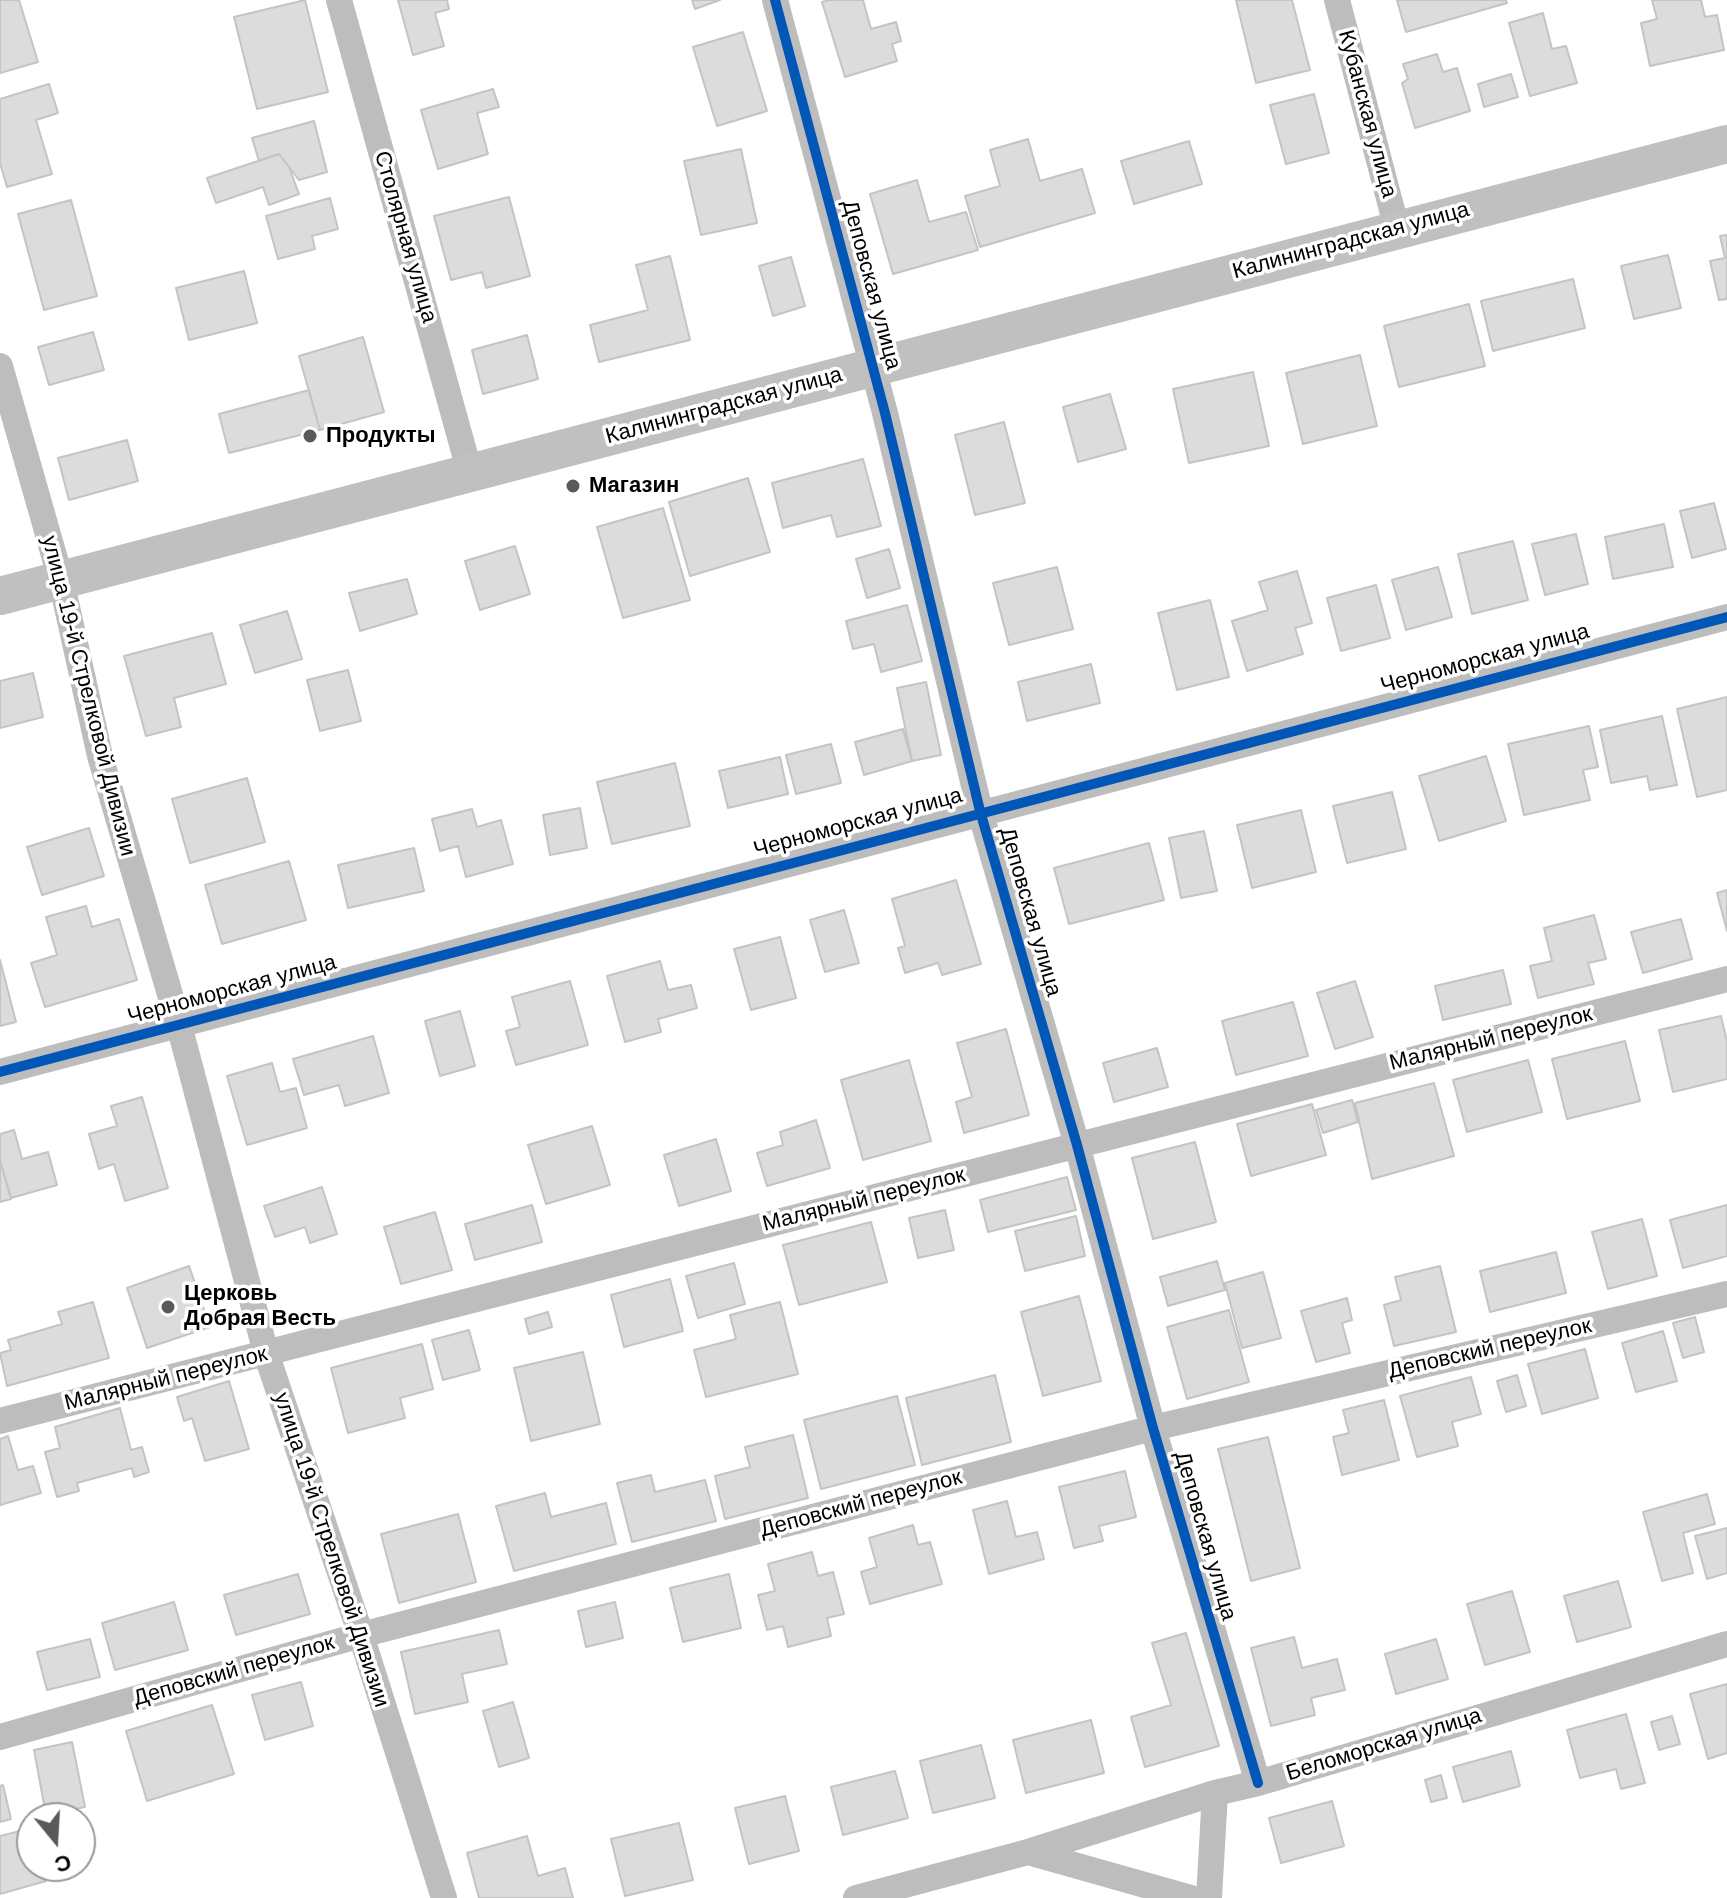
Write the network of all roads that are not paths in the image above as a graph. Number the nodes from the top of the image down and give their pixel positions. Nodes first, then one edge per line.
1 (339, 0) edge
2 (775, 0) edge
3 (1337, 0) edge
4 (1727, 144) edge
5 (1397, 229) junction
6 (0, 366) edge
7 (872, 367) junction
8 (470, 473) junction
9 (61, 580) junction
10 (0, 596) edge
11 (1727, 617) edge
12 (980, 811) junction
13 (1727, 979) edge
14 (179, 1025) junction
15 (0, 1072) edge
16 (1077, 1145) junction
17 (1727, 1294) edge
18 (266, 1353) junction
19 (0, 1421) edge
20 (1153, 1428) junction
21 (361, 1635) junction
22 (1727, 1644) edge
23 (0, 1737) edge
24 (1258, 1783) junction
25 (1215, 1793) junction
26 (1028, 1852) junction
27 (444, 1898) edge
28 (856, 1898) edge
29 (1191, 1898) edge
30 (1209, 1898) edge

1 - 8 street, Столярная улица
2 - 7 street, Деповская улица
3 - 5 street, Кубанская улица
4 - 5 main road, Калининградская улица
5 - 7 main road, Калининградская улица
6 - 9 street, улица 19-й Стрелковой Дивизии
7 - 8 main road, Калининградская улица
7 - 12 street, Деповская улица
8 - 9 main road, Калининградская улица
9 - 10 main road, Калининградская улица
9 - 14 street, улица 19-й Стрелковой Дивизии
11 - 12 street, Черноморская улица
12 - 14 street, Черноморская улица
12 - 16 street, Деповская улица
13 - 16 street, Малярный переулок
14 - 15 street, Черноморская улица
14 - 18 street, улица 19-й Стрелковой Дивизии
16 - 18 street, Малярный переулок
16 - 20 street, Деповская улица
17 - 20 street, Деповский переулок
18 - 19 street, Малярный переулок
18 - 21 street, улица 19-й Стрелковой Дивизии
20 - 21 street, Деповский переулок
20 - 24 street, Деповская улица
21 - 23 street, Деповский переулок
21 - 27 street, улица 19-й Стрелковой Дивизии
22 - 24 street, Беломорская улица
24 - 25 street, Беломорская улица
25 - 26 street, Беломорская улица
25 - 30 street
26 - 28 street, Беломорская улица
26 - 29 street

